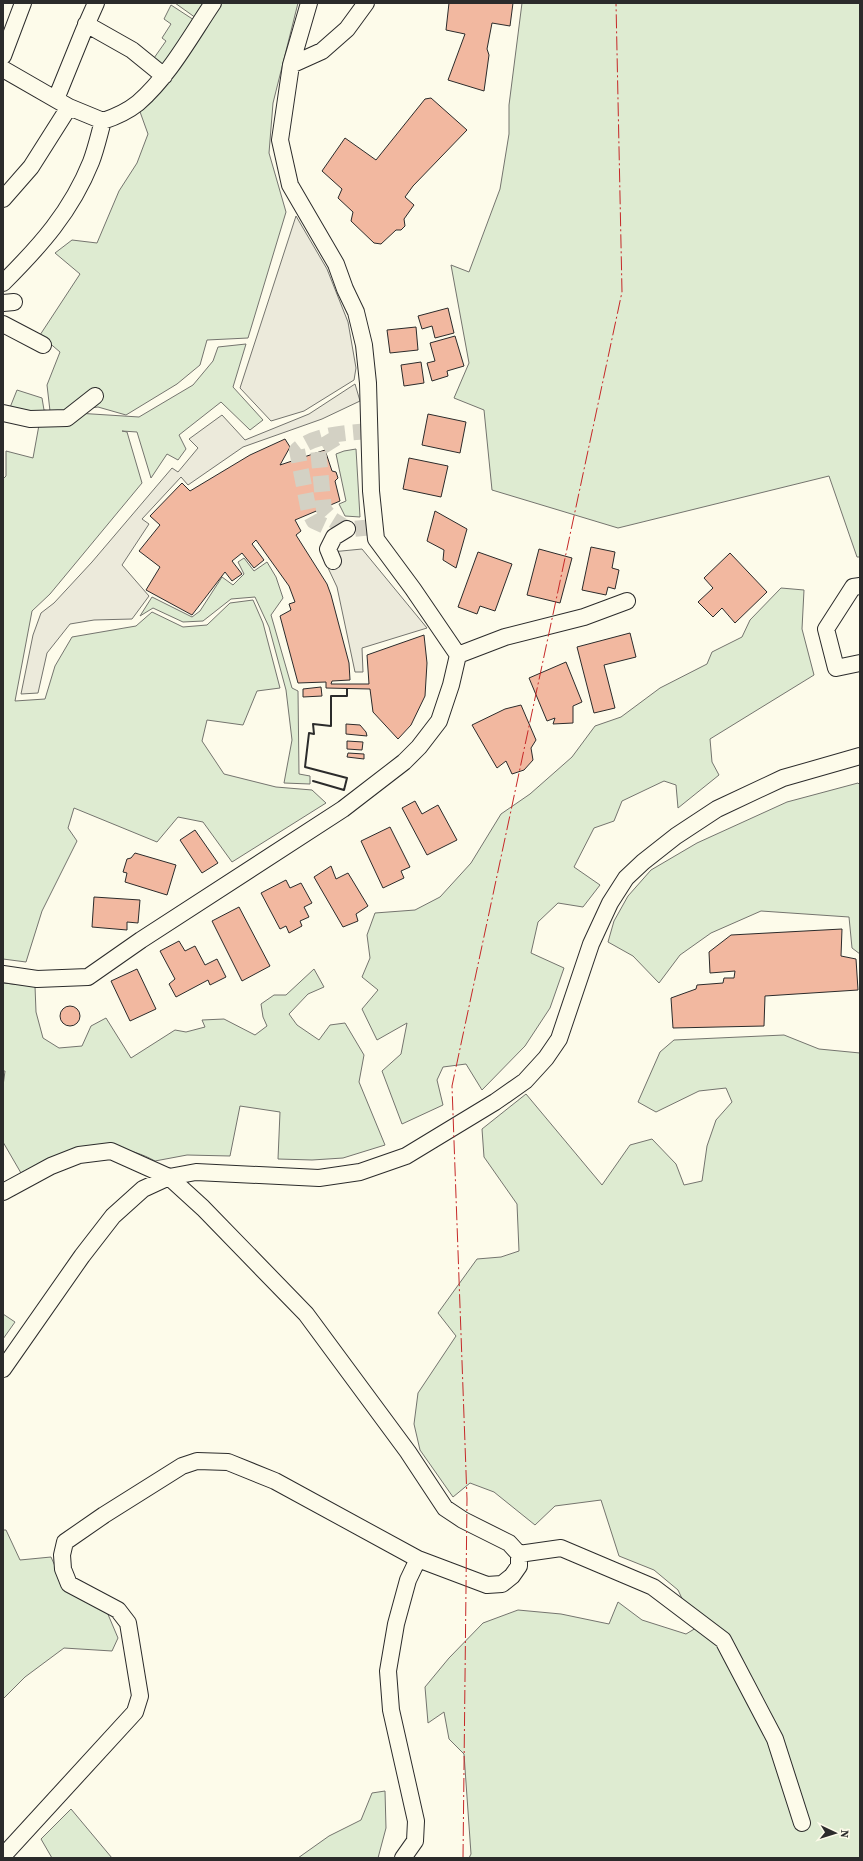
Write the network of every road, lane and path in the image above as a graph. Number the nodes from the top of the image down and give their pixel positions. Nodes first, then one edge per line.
1 (23, 3) edge
2 (96, 3) edge
3 (213, 3) edge
4 (309, 3) edge
5 (366, 3) edge
6 (86, 24) junction
7 (3, 56) edge
8 (291, 65) junction
9 (3, 69) edge
10 (164, 76) junction
11 (63, 103) junction
12 (103, 121) junction
13 (3, 199) edge
14 (3, 283) edge
15 (3, 324) edge
16 (43, 345) dead end
17 (95, 396) dead end
18 (3, 413) edge
19 (347, 529) dead end
20 (333, 561) dead end
21 (860, 586) edge
22 (627, 601) dead end
23 (458, 655) junction
24 (860, 663) edge
25 (860, 756) edge
26 (3, 974) edge
27 (169, 1177) junction
28 (3, 1192) edge
29 (3, 1369) edge
30 (518, 1554) junction
31 (418, 1559) junction
32 (802, 1823) dead end
33 (3, 1856) edge
34 (403, 1858) edge

1 - 7 street
2 - 6 street
3 - 10 street
4 - 8 street
5 - 8 street
6 - 10 street
6 - 11 street
8 - 23 street
9 - 11 street
10 - 12 street
11 - 12 street
11 - 13 street
12 - 14 street
15 - 16 street
17 - 18 street
19 - 20 street
21 - 24 street
22 - 23 street
23 - 26 street
25 - 27 street
27 - 28 street
27 - 29 street
27 - 30 street
30 - 31 street
30 - 32 street
31 - 33 street
31 - 34 street

